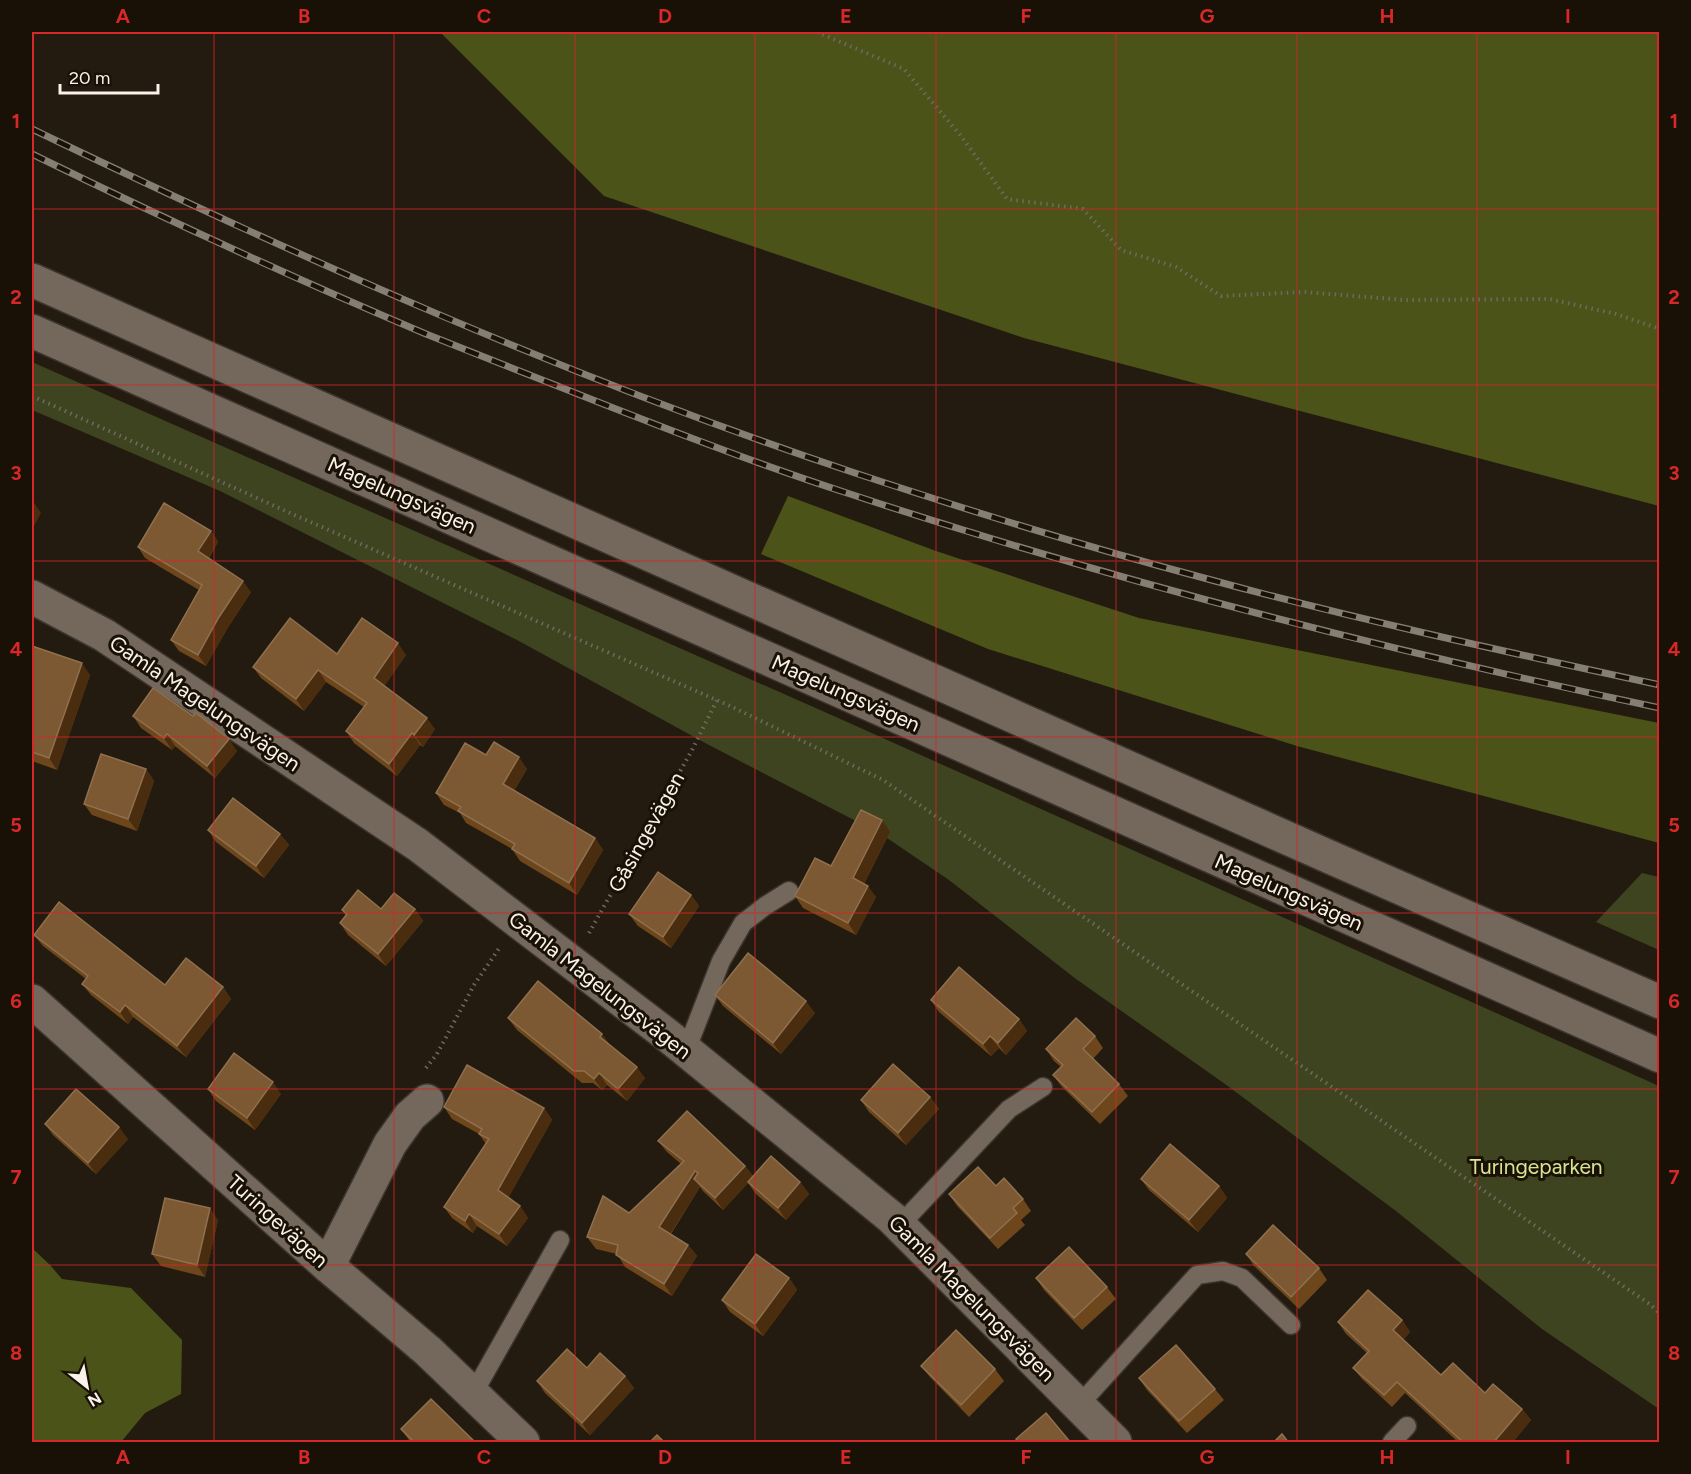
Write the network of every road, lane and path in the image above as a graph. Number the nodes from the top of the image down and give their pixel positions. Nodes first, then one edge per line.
1 (817, 32) edge
2 (32, 280) edge
3 (1659, 329) edge
4 (32, 331) edge
5 (32, 396) edge
6 (32, 597) edge
7 (717, 700) junction
8 (789, 891) dead end
9 (517, 921) junction
10 (572, 963) junction
11 (32, 1001) edge
12 (1659, 1002) edge
13 (686, 1051) junction
14 (437, 1054) dead end
15 (1659, 1056) edge
16 (1042, 1087) dead end
17 (428, 1101) dead end
18 (900, 1225) junction
19 (560, 1240) dead end
20 (328, 1266) junction
21 (1659, 1304) edge
22 (1651, 1305) junction
23 (1659, 1314) edge
24 (1291, 1325) dead end
25 (474, 1394) junction
26 (1079, 1405) junction
27 (1407, 1426) dead end
28 (523, 1443) edge
29 (1115, 1443) edge
30 (1392, 1443) edge

1 - 3 path
2 - 12 main road
4 - 15 main road, Magelungsvägen
5 - 7 path
6 - 9 main road, Gamla Magelungsvägen
7 - 10 path, Gåsingevägen
7 - 22 path
8 - 13 lane
9 - 10 main road, Gamla Magelungsvägen
9 - 14 path
10 - 13 main road, Gamla Magelungsvägen
11 - 20 main road, Turingevägen
13 - 18 main road, Gamla Magelungsvägen
16 - 18 lane
17 - 20 main road
18 - 26 main road, Gamla Magelungsvägen
19 - 25 lane
20 - 25 main road, Turingevägen
21 - 22 path
22 - 23 path
24 - 26 lane
25 - 28 main road, Turingevägen
26 - 29 main road, Gamla Magelungsvägen
27 - 30 lane

